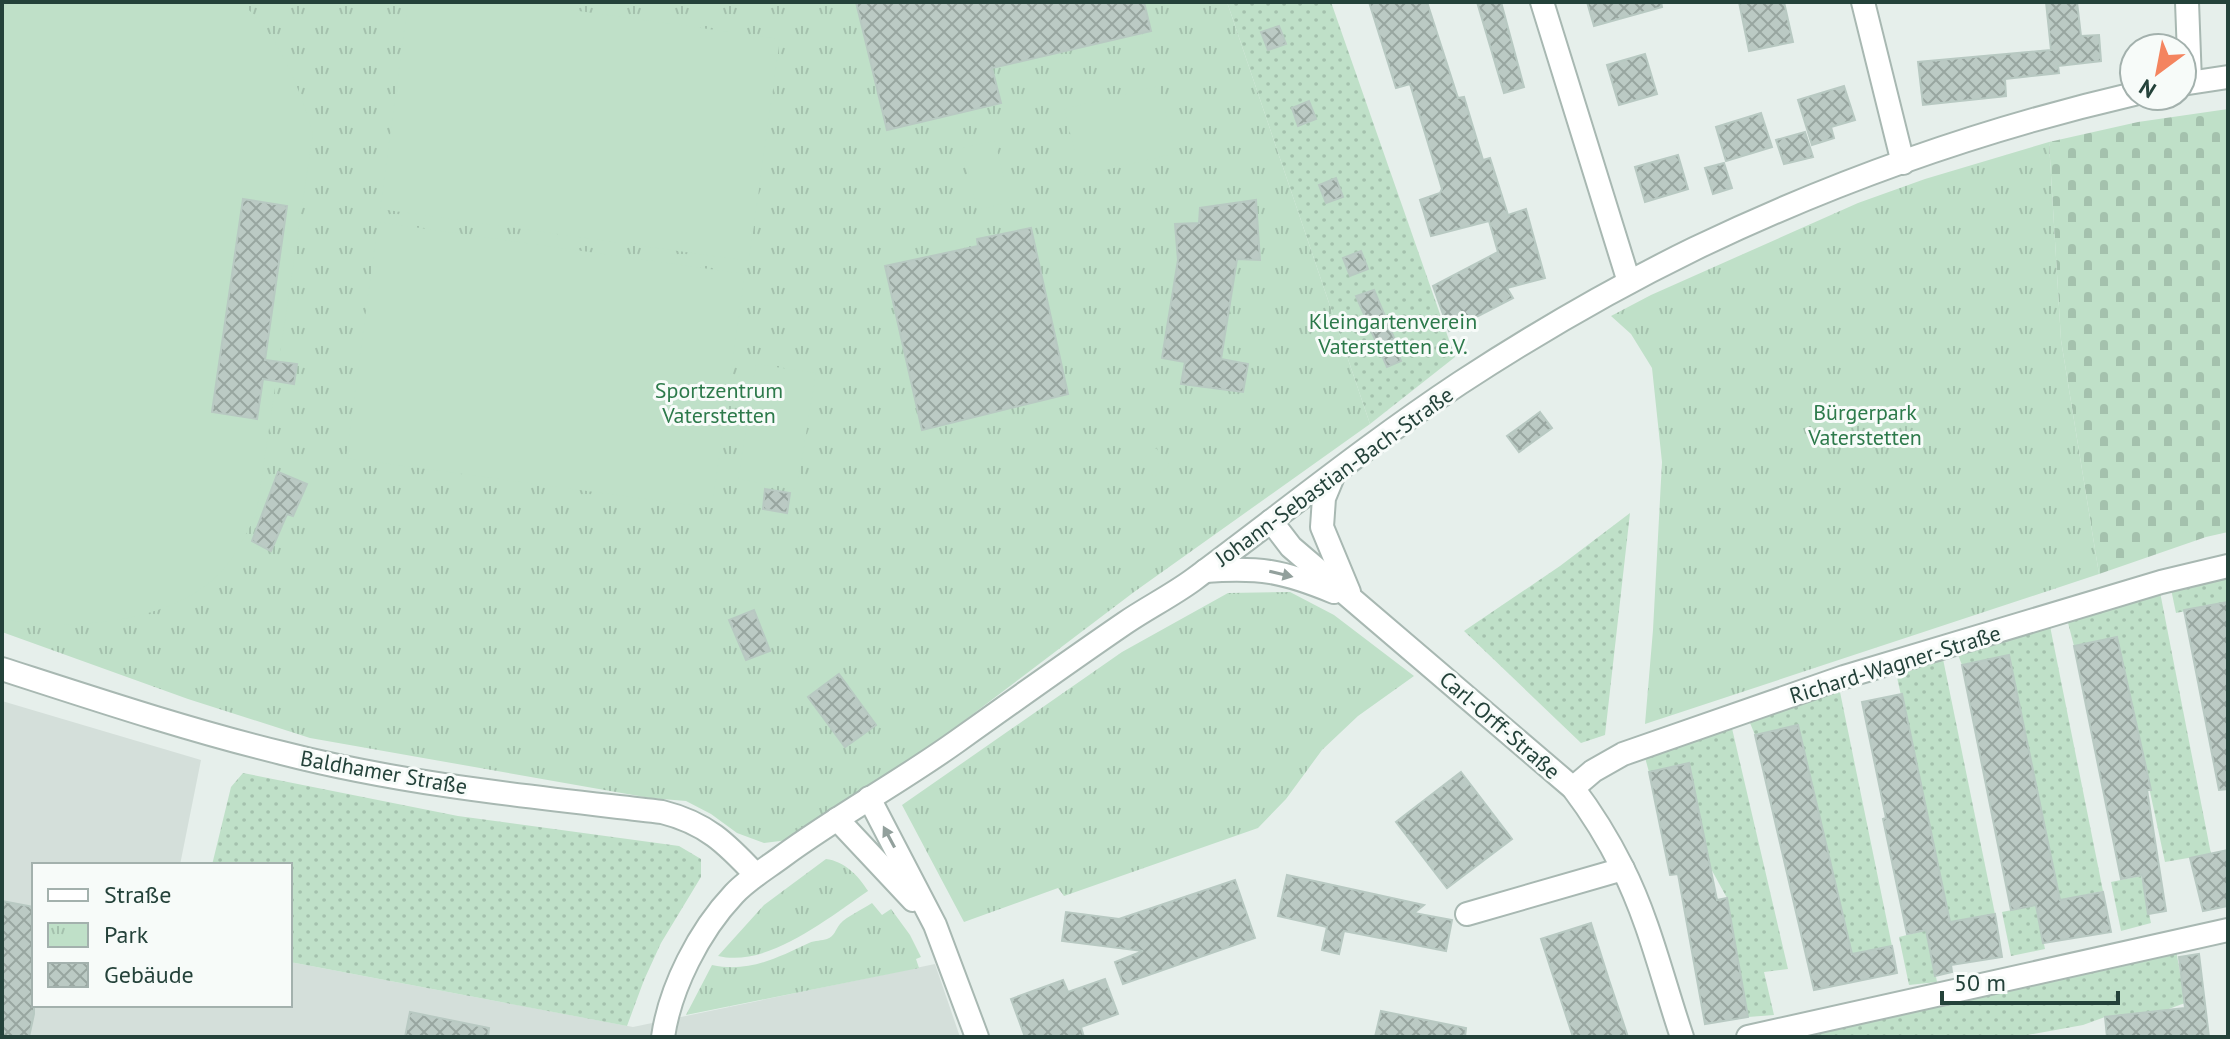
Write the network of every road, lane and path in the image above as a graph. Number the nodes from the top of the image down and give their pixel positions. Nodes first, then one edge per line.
1 (1542, 2) edge
2 (1863, 2) edge
3 (2187, 2) edge
4 (2187, 32) edge
5 (2228, 77) edge
6 (2198, 81) edge
7 (2118, 98) edge
8 (1903, 163) junction
9 (1629, 282) junction
10 (1335, 472) junction
11 (1271, 521) junction
12 (2228, 566) edge
13 (1205, 571) junction
14 (1353, 600) junction
15 (2, 669) edge
16 (1573, 788) junction
17 (869, 798) junction
18 (837, 819) junction
19 (1623, 869) junction
20 (756, 875) junction
21 (1467, 914) dead end
22 (935, 925) junction
23 (2228, 930) edge
24 (663, 1037) edge
25 (977, 1037) edge
26 (1682, 1037) edge
27 (1748, 1037) edge

1 - 9 street
2 - 8 street
3 - 4 street
5 - 6 street
7 - 8 street, Johann-Sebastian-Bach-Straße
8 - 9 street, Johann-Sebastian-Bach-Straße
9 - 10 street, Johann-Sebastian-Bach-Straße
10 - 11 street, Johann-Sebastian-Bach-Straße
10 - 14 street, Carl-Orff-Straße
11 - 13 street, Johann-Sebastian-Bach-Straße
11 - 14 street, Carl-Orff-Straße
12 - 16 street, Richard-Wagner-Straße
13 -> 14 street, Carl-Orff-Straße
13 - 17 street, Johann-Sebastian-Bach-Straße
14 - 16 street, Carl-Orff-Straße
15 - 20 street, Baldhamer Straße
16 - 19 street, Carl-Orff-Straße
17 - 18 street, Johann-Sebastian-Bach-Straße
22 -> 17 street
18 - 20 street, Johann-Sebastian-Bach-Straße
18 - 22 street
19 - 21 street
19 - 26 street, Carl-Orff-Straße
20 - 24 street, Johann-Sebastian-Bach-Straße
22 - 25 street
23 - 27 street

